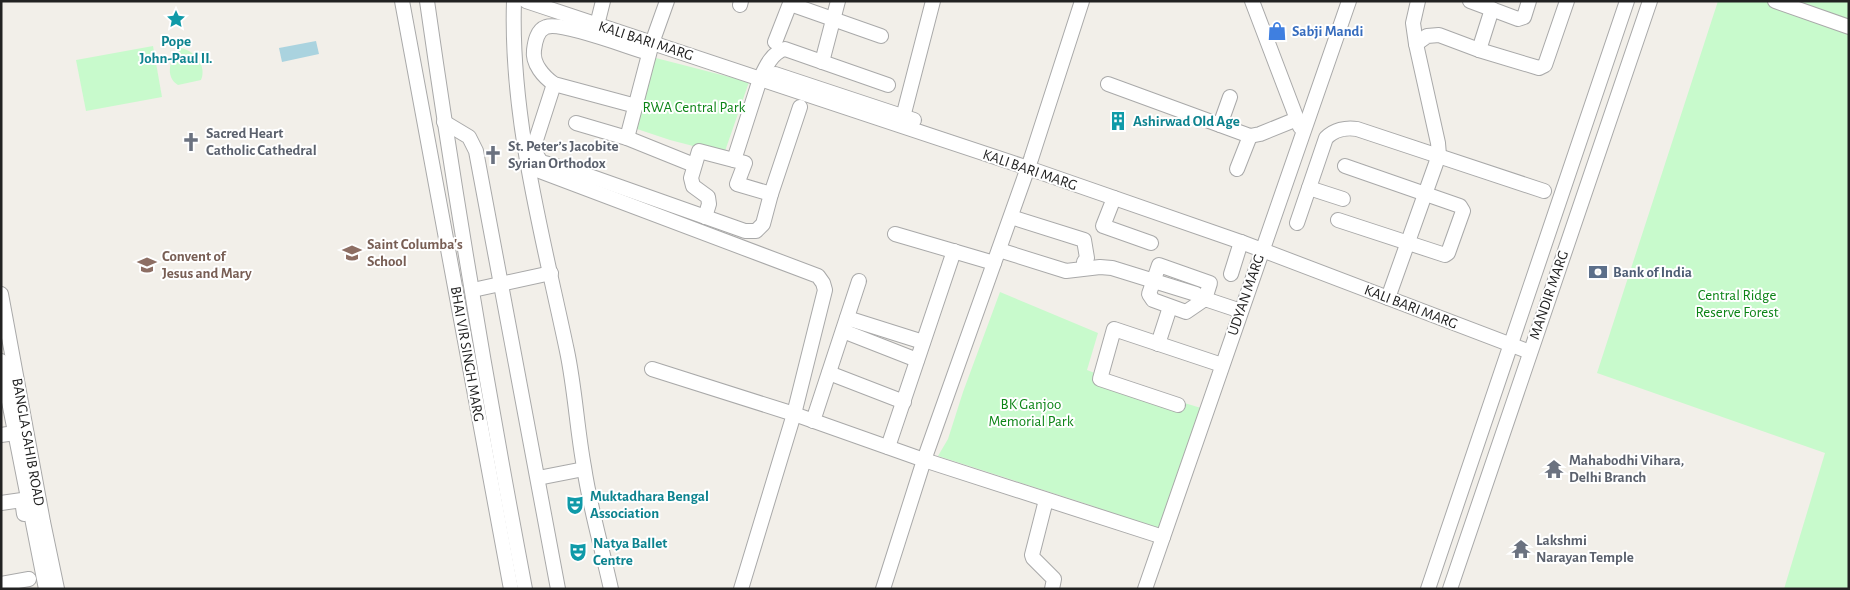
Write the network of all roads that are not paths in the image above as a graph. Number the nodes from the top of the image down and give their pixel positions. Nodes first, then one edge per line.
1 (402, 1) edge
2 (427, 1) edge
3 (514, 1) edge
4 (526, 1) edge
5 (556, 1) edge
6 (603, 1) edge
7 (667, 1) edge
8 (838, 1) edge
9 (933, 1) edge
10 (1082, 1) edge
11 (1252, 1) edge
12 (1349, 1) edge
13 (1418, 1) edge
14 (1470, 1) edge
15 (1529, 1) edge
16 (1627, 1) edge
17 (1650, 1) edge
18 (1775, 1) edge
19 (790, 2) edge
20 (1565, 2) edge
21 (1492, 9) junction
22 (598, 20) junction
23 (833, 20) junction
24 (1849, 27) edge
25 (881, 36) dead end
26 (775, 42) dead end
27 (652, 44) junction
28 (1416, 44) junction
29 (1479, 50) junction
30 (822, 62) junction
31 (762, 75) junction
32 (554, 84) junction
33 (1108, 84) dead end
34 (888, 85) dead end
35 (1230, 97) dead end
36 (636, 106) junction
37 (800, 107) dead end
38 (903, 117) junction
39 (1297, 119) junction
40 (444, 122) junction
41 (576, 123) dead end
42 (1220, 125) junction
43 (1302, 133) junction
44 (1250, 136) junction
45 (627, 138) junction
46 (1440, 155) junction
47 (734, 160) junction
48 (1029, 164) junction
49 (694, 165) junction
50 (1345, 166) dead end
51 (529, 167) junction
52 (1237, 169) dead end
53 (1309, 188) junction
54 (1544, 191) dead end
55 (771, 194) junction
56 (1425, 194) junction
57 (1121, 197) junction
58 (1343, 199) dead end
59 (705, 217) junction
60 (1011, 217) junction
61 (1338, 220) dead end
62 (1297, 223) dead end
63 (895, 234) dead end
64 (1241, 242) junction
65 (1151, 243) dead end
66 (1408, 244) junction
67 (1263, 245) junction
68 (999, 250) junction
69 (954, 251) junction
70 (1084, 262) dead end
71 (994, 263) junction
72 (551, 273) junction
73 (1230, 274) dead end
74 (859, 281) dead end
75 (1154, 281) junction
76 (502, 284) junction
77 (473, 290) junction
78 (1, 294) edge
79 (1390, 294) junction
80 (1201, 296) junction
81 (1170, 307) junction
82 (1241, 311) junction
83 (845, 324) junction
84 (1512, 341) junction
85 (923, 342) junction
86 (1158, 344) junction
87 (1531, 347) junction
88 (917, 360) junction
89 (1, 362) edge
90 (1222, 365) junction
91 (652, 369) dead end
92 (829, 373) junction
93 (904, 402) junction
94 (1178, 405) dead end
95 (794, 414) junction
96 (813, 421) junction
97 (8, 434) edge
98 (888, 447) junction
99 (924, 460) junction
100 (584, 469) junction
101 (538, 478) junction
102 (1046, 500) junction
103 (1, 504) edge
104 (1163, 537) junction
105 (1, 584) edge
106 (34, 584) edge
107 (46, 589) edge
108 (57, 589) edge
109 (511, 589) edge
110 (525, 589) edge
111 (558, 589) edge
112 (611, 589) edge
113 (741, 589) edge
114 (883, 589) edge
115 (1052, 589) edge
116 (1145, 589) edge
117 (1428, 589) edge
118 (1450, 589) edge

1 - 109 street, BHAI VIR SINGH MARG
2 - 40 street, BHAI VIR SINGH MARG
3 - 51 street
4 - 22 street, KALI BARI MARG
5 - 22 street, KALI BARI MARG
6 - 22 street
7 - 27 street
8 - 23 street
9 - 38 street
10 - 48 street
11 - 39 street
12 - 43 street, UDYAN MARG
13 - 28 street
14 - 21 street
15 - 21 street
16 - 84 street, MANDIR MARG
17 - 87 street, MANDIR MARG
18 - 24 street
19 - 23 street
19 - 26 street
20 - 29 street
21 - 29 street
22 - 27 street, KALI BARI MARG
23 - 25 street
23 - 30 street
27 - 31 street, KALI BARI MARG
27 - 32 street
27 - 36 street
28 - 29 street
28 - 46 street
30 - 31 street
30 - 34 street
31 - 38 street, KALI BARI MARG
31 - 47 street
31 - 48 street, KALI BARI MARG
32 - 36 street
32 - 59 street
33 - 42 street
35 - 42 street
36 - 45 street
37 - 55 street
38 - 48 street, KALI BARI MARG
39 - 43 street
39 - 44 street
40 - 76 street
40 - 77 street, BHAI VIR SINGH MARG
41 - 45 street
42 - 44 street
43 - 67 street, UDYAN MARG
44 - 52 street
45 - 49 street
46 - 53 street
46 - 54 street
46 - 56 street
47 - 49 street
47 - 55 street
48 - 57 street, KALI BARI MARG
48 - 60 street
49 - 59 street
50 - 56 street
51 - 72 street
51 - 95 street
53 - 58 street
53 - 62 street
55 - 59 street
56 - 66 street
56 - 66 street
57 - 64 street, KALI BARI MARG
57 - 65 street
57 - 67 street, KALI BARI MARG
60 - 68 street
60 - 70 street
61 - 66 street
63 - 69 street
64 - 67 street, KALI BARI MARG
64 - 73 street
66 - 79 street
67 - 79 street, KALI BARI MARG
67 - 82 street, UDYAN MARG
68 - 71 street
68 - 75 street
69 - 71 street
69 - 85 street
71 - 99 street
72 - 76 street
72 - 100 street
74 - 83 street
75 - 80 street
75 - 81 street
76 - 77 street
76 - 101 street
77 - 110 street, BHAI VIR SINGH MARG
78 - 108 street, BANGLA SAHIB ROAD
79 - 84 street, KALI BARI MARG
80 - 81 street
80 - 82 street
81 - 86 street
82 - 90 street, UDYAN MARG
83 - 85 street
83 - 88 street
83 - 92 street
84 - 87 street, KALI BARI MARG
84 - 117 street, MANDIR MARG
85 - 88 street
86 - 90 street
86 - 94 street
87 - 118 street, MANDIR MARG
88 - 93 street
89 - 97 street, BANGLA SAHIB ROAD
90 - 104 street, UDYAN MARG
91 - 95 street
92 - 93 street
92 - 96 street
93 - 98 street
95 - 96 street
95 - 113 street
96 - 98 street
97 - 107 street, BANGLA SAHIB ROAD
98 - 99 street
99 - 102 street
99 - 114 street
100 - 101 street
100 - 112 street
101 - 111 street
102 - 104 street
102 - 115 street
103 - 106 street
104 - 116 street, UDYAN MARG
105 - 106 street

